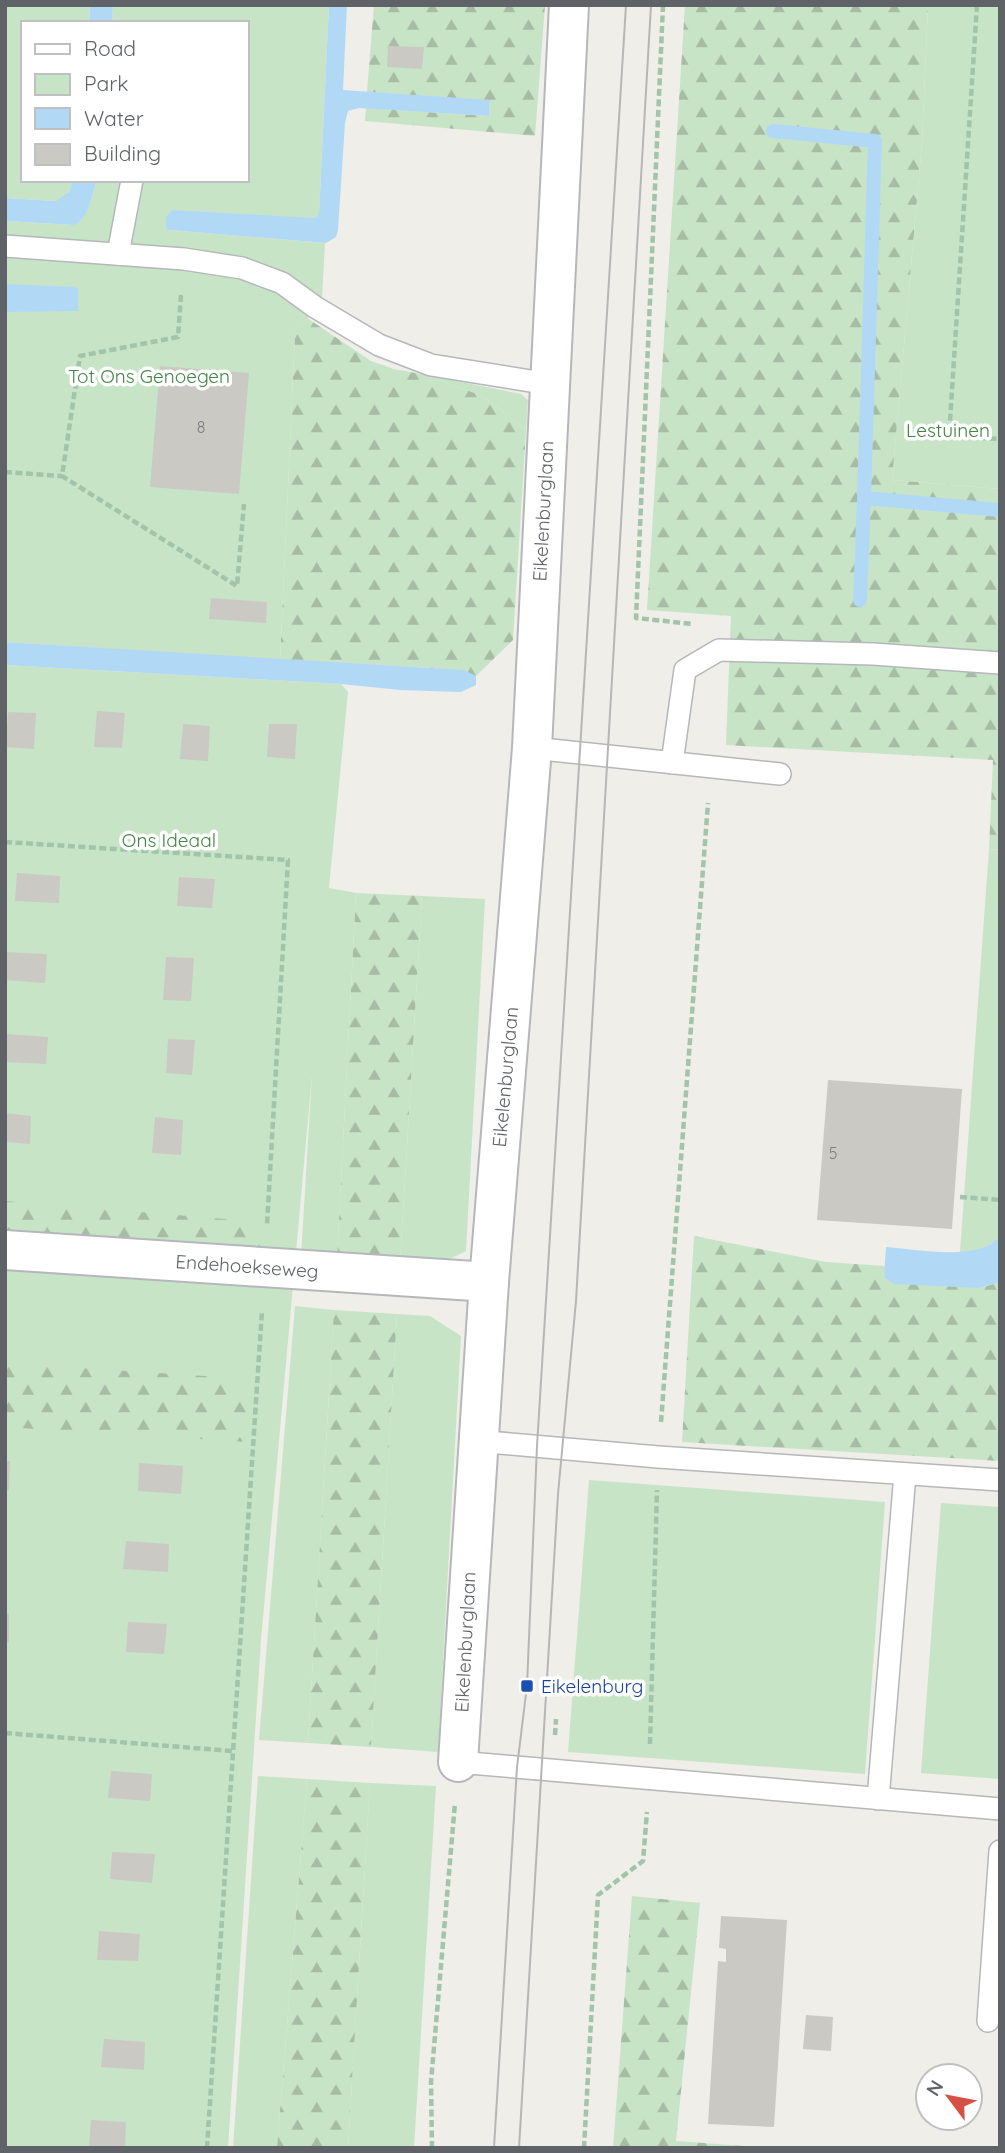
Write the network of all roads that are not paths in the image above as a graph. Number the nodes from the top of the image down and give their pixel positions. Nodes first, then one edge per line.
1 (569, 5) edge
2 (132, 182) edge
3 (5, 246) edge
4 (118, 254) junction
5 (550, 384) junction
6 (1000, 663) edge
7 (532, 748) junction
8 (672, 763) junction
9 (780, 774) dead end
10 (5, 1250) edge
11 (489, 1282) junction
12 (477, 1441) junction
13 (905, 1474) junction
14 (1000, 1480) edge
15 (458, 1762) joint
16 (878, 1799) junction
17 (1000, 1809) edge
18 (1000, 1851) edge
19 (988, 2021) dead end

1 - 5 street, Eikelenburglaan
2 - 4 lane
3 - 4 lane
4 - 5 lane
5 - 7 street, Eikelenburglaan
6 - 8 lane
7 - 8 lane
7 - 11 street, Eikelenburglaan
8 - 9 lane
10 - 11 street, Endehoekseweg
11 - 12 street, Eikelenburglaan
12 - 13 lane
12 - 15 street, Eikelenburglaan
13 - 14 lane
13 - 16 lane
15 - 16 lane
16 - 17 lane
18 - 19 lane

